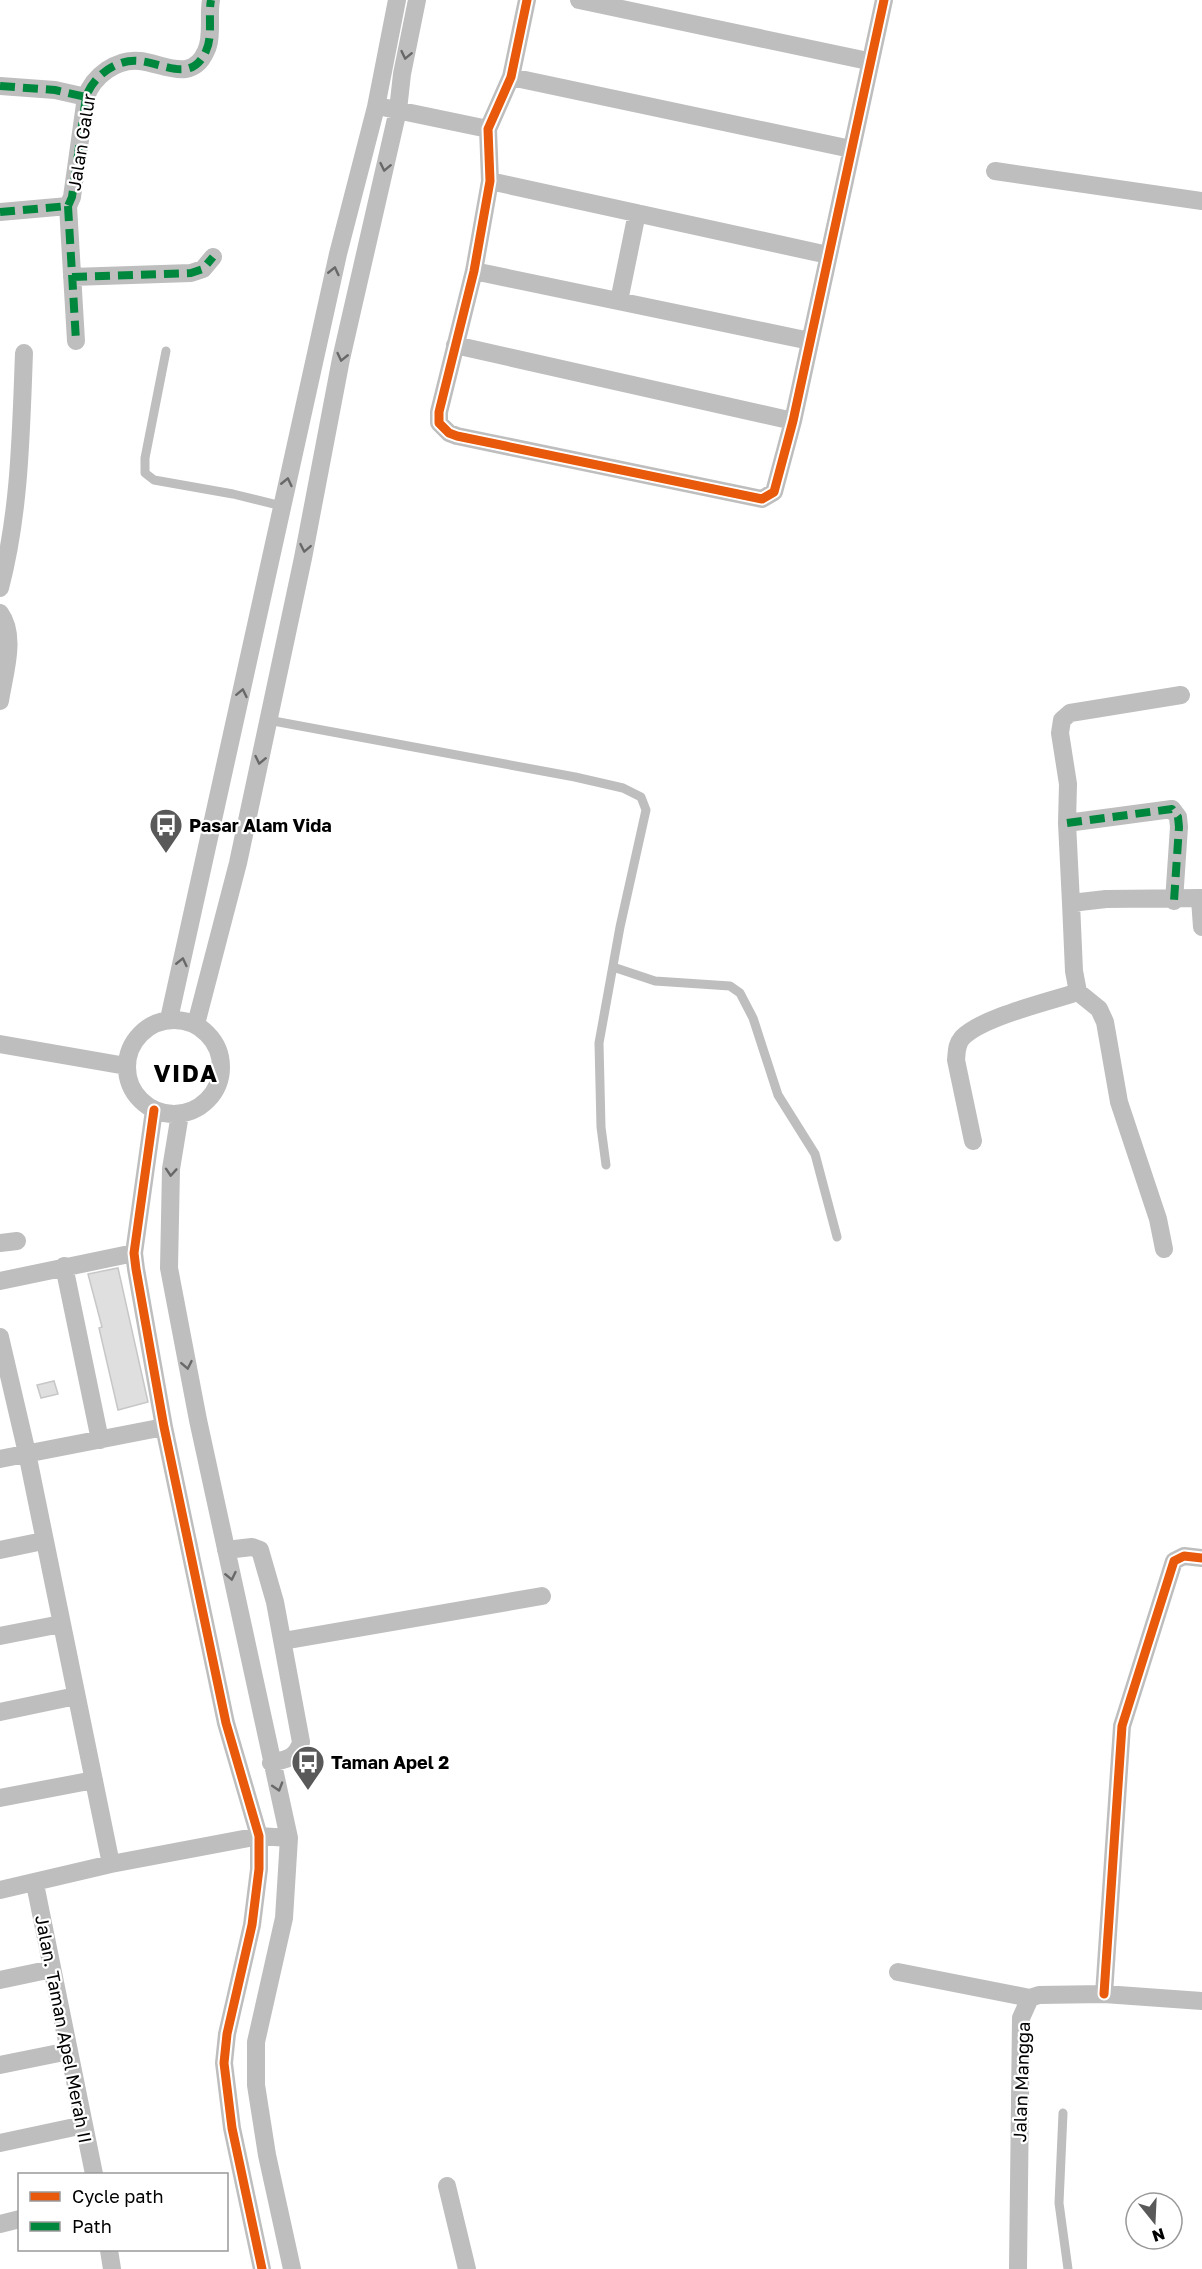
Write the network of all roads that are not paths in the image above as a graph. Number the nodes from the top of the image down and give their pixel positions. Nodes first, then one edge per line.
1 (211, 0) edge
2 (397, 0) edge
3 (417, 0) edge
4 (527, 0) edge
5 (579, 0) edge
6 (884, 0) edge
7 (868, 62) junction
8 (512, 77) junction
9 (0, 86) edge
10 (86, 97) junction
11 (376, 107) junction
12 (398, 110) junction
13 (488, 129) junction
14 (851, 149) junction
15 (995, 171) dead end
16 (490, 181) junction
17 (1202, 201) edge
18 (68, 206) junction
19 (0, 212) edge
20 (637, 213) junction
21 (828, 255) junction
22 (213, 257) dead end
23 (474, 271) junction
24 (72, 277) junction
25 (619, 301) junction
26 (76, 341) dead end
27 (810, 341) junction
28 (455, 345) junction
29 (166, 351) dead end
30 (24, 353) dead end
31 (793, 420) junction
32 (282, 506) junction
33 (0, 588) edge
34 (0, 613) edge
35 (1181, 696) dead end
36 (0, 701) edge
37 (268, 720) junction
38 (1067, 823) junction
39 (1201, 899) edge
40 (1174, 901) junction
41 (1071, 903) junction
42 (1202, 927) edge
43 (613, 967) junction
44 (1078, 992) junction
45 (169, 1019) junction
46 (196, 1024) junction
47 (0, 1044) edge
48 (126, 1066) junction
49 (154, 1110) junction
50 (180, 1114) junction
51 (973, 1141) dead end
52 (606, 1165) dead end
53 (837, 1237) dead end
54 (169, 1245) junction
55 (1164, 1249) dead end
56 (135, 1250) junction
57 (64, 1266) junction
58 (0, 1281) edge
59 (0, 1337) edge
60 (165, 1427) junction
61 (100, 1440) junction
62 (27, 1454) junction
63 (0, 1459) edge
64 (43, 1541) junction
65 (0, 1550) edge
66 (226, 1550) junction
67 (1202, 1558) edge
68 (542, 1596) dead end
69 (61, 1624) junction
70 (0, 1636) edge
71 (283, 1641) junction
72 (76, 1696) junction
73 (0, 1712) edge
74 (271, 1763) junction
75 (94, 1779) junction
76 (0, 1798) edge
77 (259, 1836) junction
78 (289, 1838) junction
79 (111, 1864) junction
80 (35, 1884) junction
81 (0, 1890) edge
82 (52, 1969) junction
83 (898, 1972) dead end
84 (0, 1980) edge
85 (1104, 1994) junction
86 (1030, 1998) junction
87 (1202, 2001) edge
88 (69, 2051) junction
89 (0, 2065) edge
90 (1063, 2113) dead end
91 (84, 2125) junction
92 (0, 2143) edge
93 (94, 2173) edge
94 (234, 2174) edge
95 (447, 2186) dead end
96 (18, 2220) edge
97 (0, 2224) edge
98 (109, 2251) edge
99 (112, 2269) edge
100 (262, 2269) edge
101 (292, 2269) edge
102 (467, 2269) edge
103 (1018, 2269) edge
104 (1068, 2269) edge

1 - 10 street, Jalan Galur
2 - 11 street
3 -> 12 street
4 - 8 street
5 - 7 street
6 - 7 street
7 - 14 street
8 - 13 street
8 - 14 street
9 - 10 street
10 - 18 street, Jalan Galur
11 - 12 street
32 -> 11 street
12 - 13 street
12 -> 37 street
13 - 16 street
14 - 21 street
15 - 17 street
16 - 20 street
16 - 23 street
18 - 19 street, Jalan Galur
18 - 24 street
20 - 21 street
20 - 25 street
21 - 27 street
22 - 24 street
23 - 25 street
23 - 28 street
24 - 26 street
25 - 27 street
27 - 31 street
28 - 31 street
28 - 31 street
29 - 32 lane
30 - 33 street
45 -> 32 street
34 - 36 street
35 - 38 street
37 - 43 lane
37 -> 46 street
38 - 40 street
38 - 41 street
39 - 40 street
39 - 42 street
40 - 41 street
41 - 44 street
43 - 52 lane
43 - 53 lane
44 - 51 street
44 - 55 street
45 - 46 street
45 - 48 street
46 - 50 street
47 - 48 street
48 - 49 street
49 - 50 street
49 - 56 street
50 -> 54 street
54 - 56 street
54 -> 66 street
56 - 57 street
56 - 60 street
57 - 58 street
57 - 61 street
59 - 62 street
60 - 61 street
60 - 77 street
61 - 62 street
62 - 63 street
62 - 64 street
64 - 65 street
64 - 69 street
66 - 71 street
66 -> 74 street
67 - 85 street
68 - 71 street
69 - 70 street
69 - 72 street
71 - 74 street
72 - 73 street
72 - 75 street
74 -> 78 street
75 - 76 street
75 - 79 street
77 - 78 street
77 - 79 street
77 - 94 street
78 - 101 street
79 - 80 street
80 - 81 street
80 - 82 street, Jalan. Taman Apel Merah II
82 - 84 street
82 - 88 street, Jalan. Taman Apel Merah II
83 - 86 street
85 - 86 street, Jalan Mangga
85 - 87 street, Jalan Mangga
86 - 103 street, Jalan Mangga
88 - 89 street
88 - 91 street, Jalan. Taman Apel Merah II
90 - 104 lane
91 - 92 street
91 - 93 street, Jalan. Taman Apel Merah II
94 - 100 street
95 - 102 street
96 - 97 street
98 - 99 street

